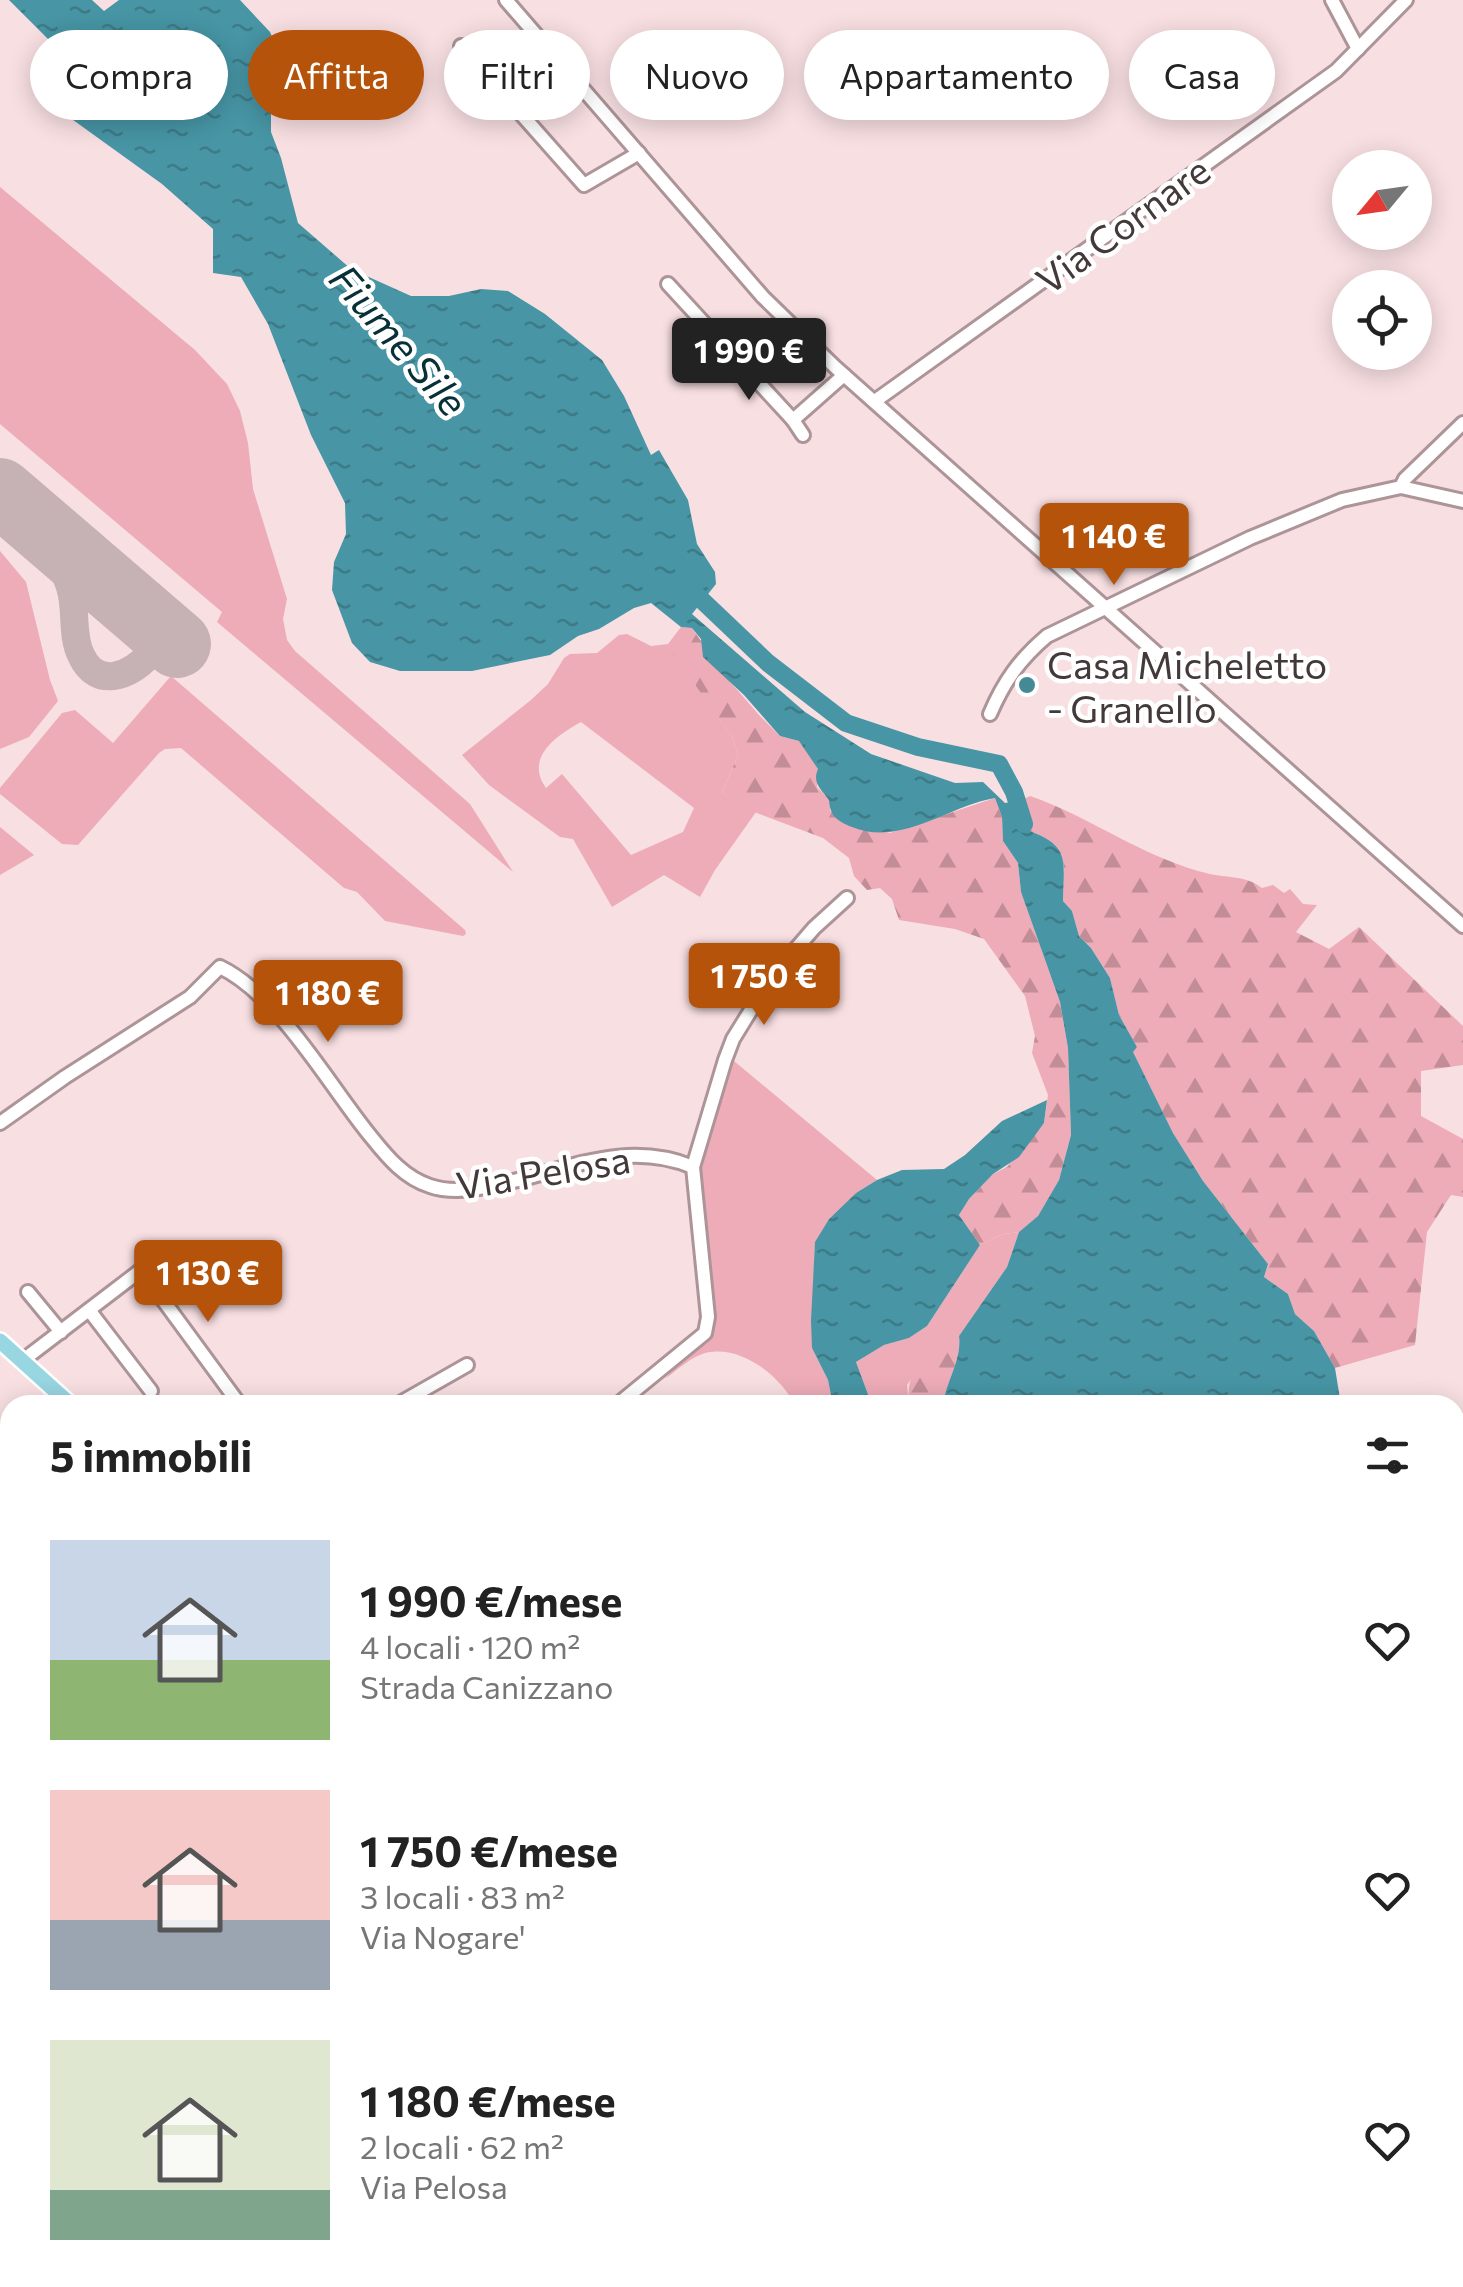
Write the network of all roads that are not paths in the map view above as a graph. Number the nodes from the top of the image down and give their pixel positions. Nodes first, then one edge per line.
1 (506, 0) edge
2 (1332, 0) edge
3 (1406, 0) edge
4 (1358, 49) junction
5 (526, 120) edge
6 (640, 153) junction
7 (668, 284) dead end
8 (844, 374) junction
9 (875, 402) junction
10 (793, 420) junction
11 (1463, 423) edge
12 (803, 434) dead end
13 (1402, 487) junction
14 (1463, 501) edge
15 (1104, 608) junction
16 (990, 714) dead end
17 (847, 898) dead end
18 (1463, 926) edge
19 (0, 1124) edge
20 (693, 1167) junction
21 (28, 1292) dead end
22 (89, 1310) junction
23 (60, 1332) junction
24 (0, 1342) edge
25 (22, 1361) junction
26 (467, 1365) dead end
27 (151, 1392) dead end
28 (60, 1395) edge
29 (233, 1395) edge
30 (414, 1395) edge
31 (629, 1395) edge

1 - 6 street
2 - 4 street
3 - 4 street, Via Cornare
4 - 9 street, Via Cornare
5 - 6 street
6 - 8 street
7 - 10 street
8 - 9 street
8 - 10 street
9 - 15 street
10 - 12 street
11 - 13 street
13 - 14 street
13 - 15 street
15 - 16 street
15 - 18 street
17 - 20 street
19 - 20 street, Via Pelosa
20 - 31 street
21 - 23 street
22 - 23 street
22 - 27 street
22 - 29 street
23 - 25 street
24 - 25 main road
25 - 28 main road
26 - 30 street

